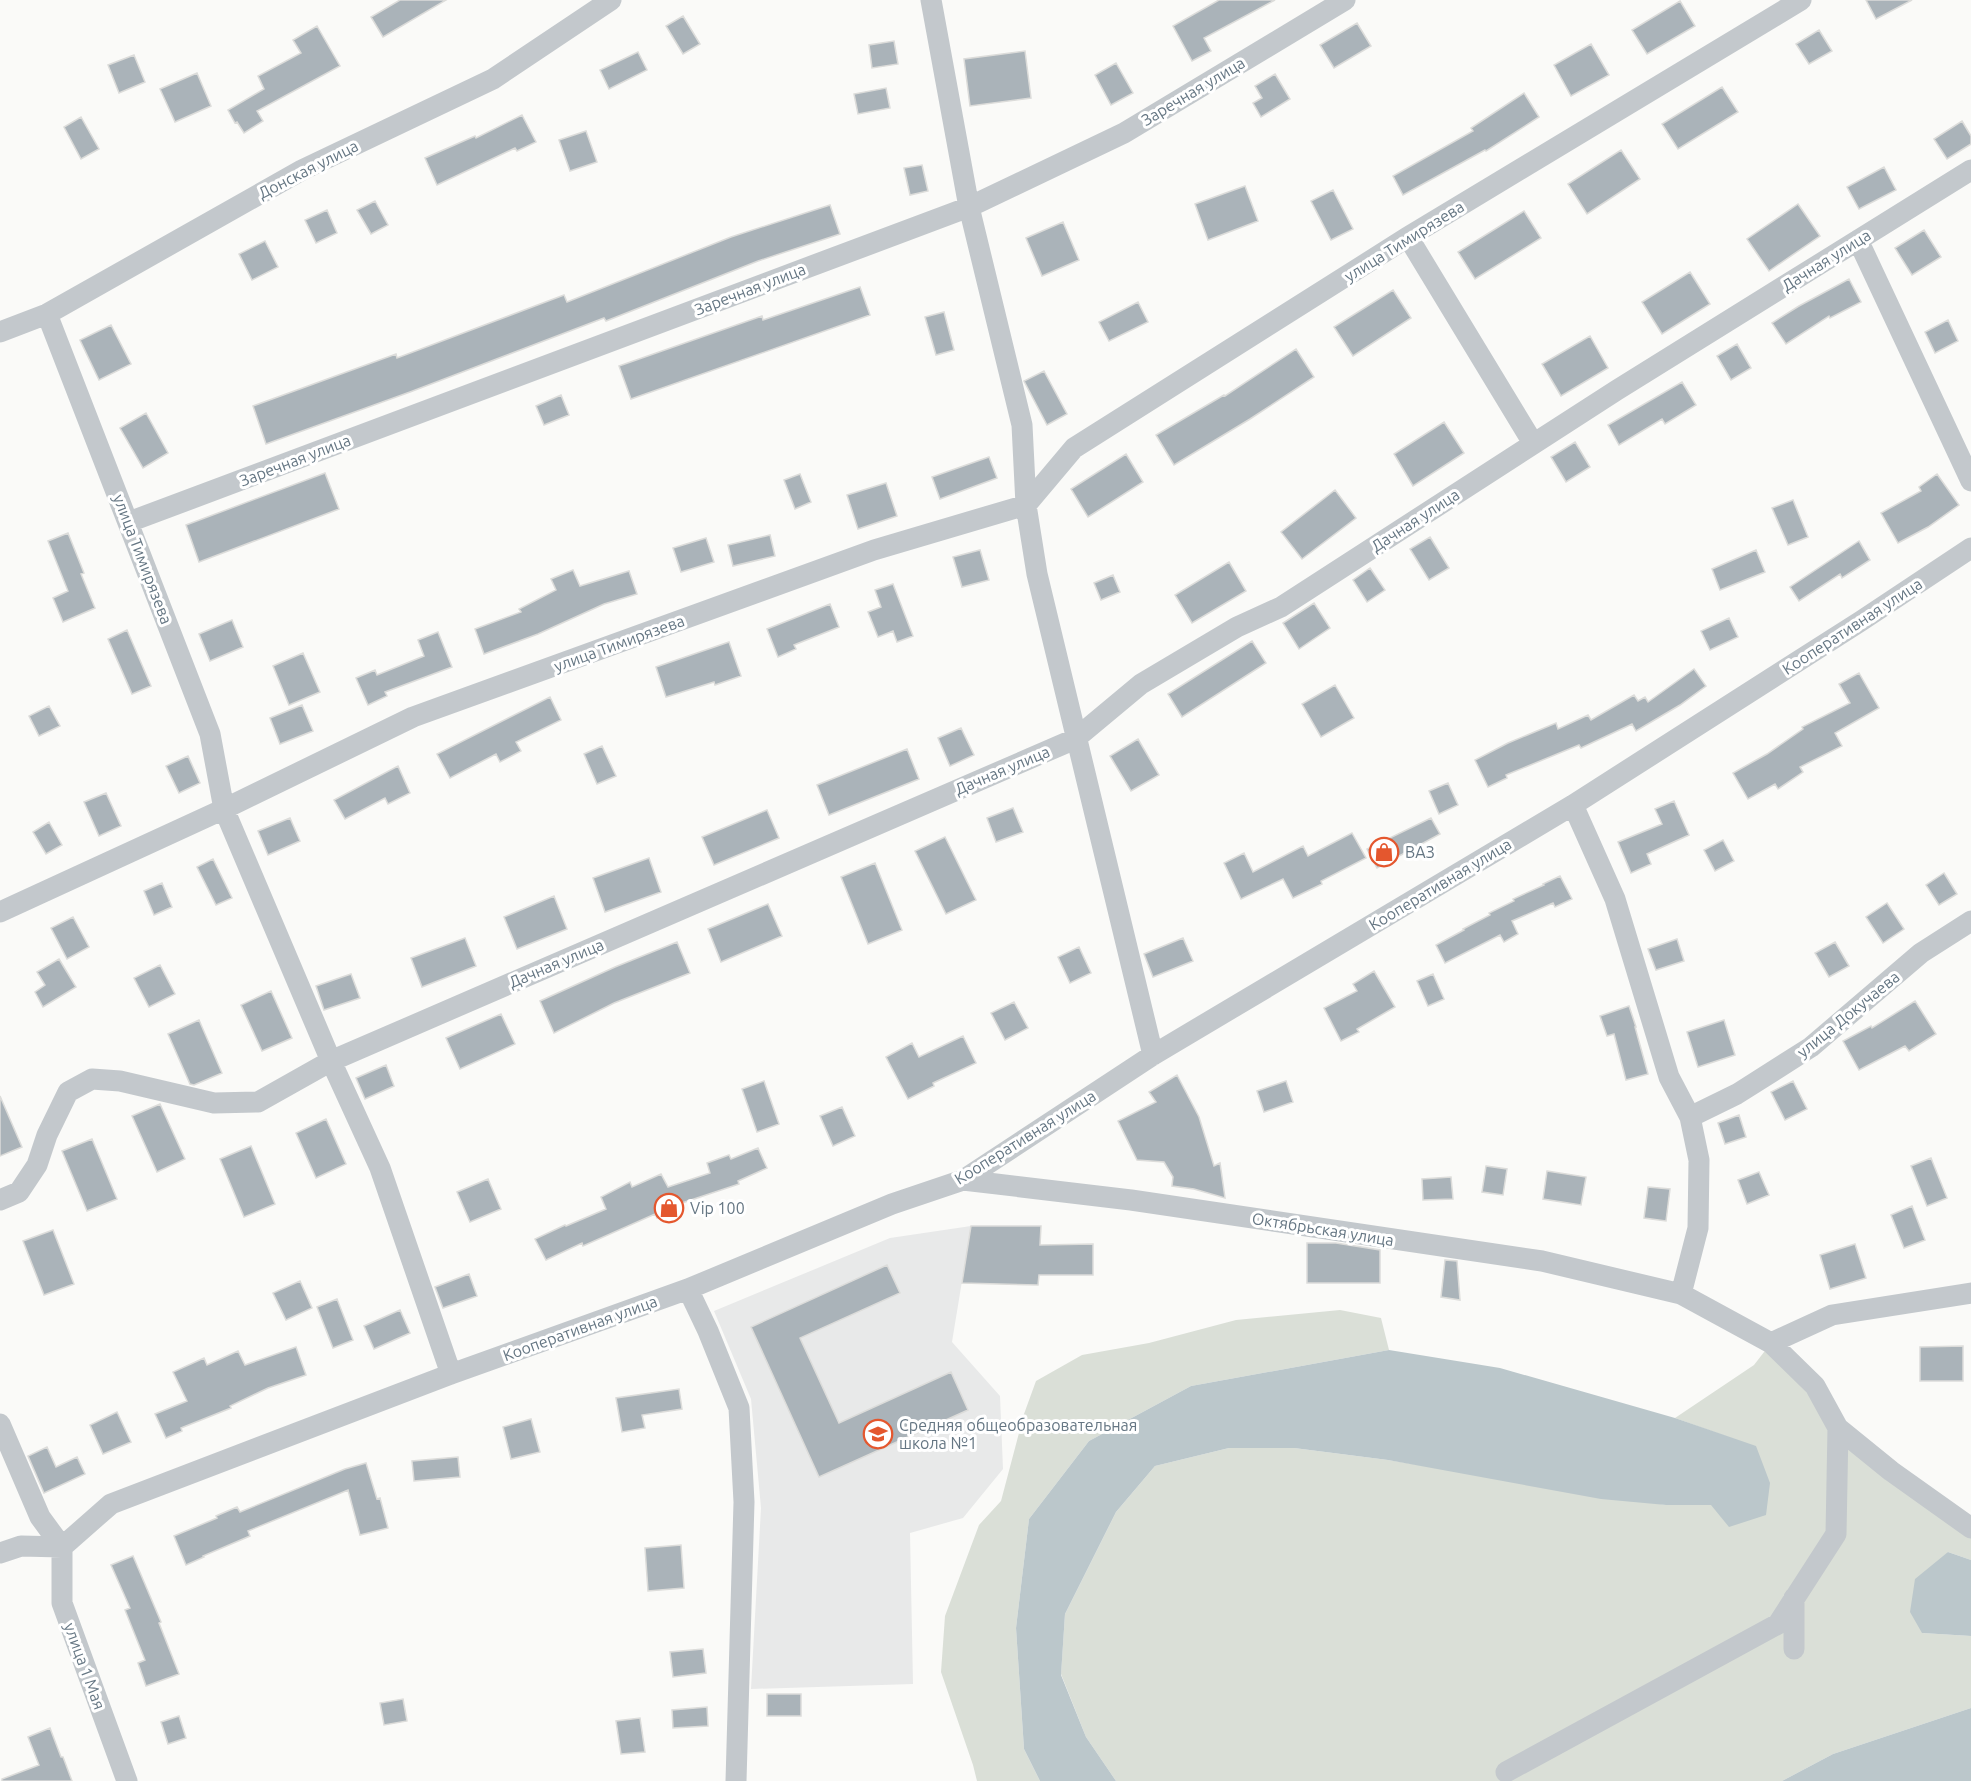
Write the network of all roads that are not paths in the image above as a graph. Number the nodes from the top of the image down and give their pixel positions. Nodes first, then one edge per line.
1 (611, 0) edge
2 (931, 0) edge
3 (1346, 0) edge
4 (1802, 0) edge
5 (1971, 170) edge
6 (969, 207) junction
7 (1408, 237) junction
8 (1858, 240) junction
9 (46, 314) junction
10 (0, 332) edge
11 (1533, 443) junction
12 (1971, 481) edge
13 (1026, 505) junction
14 (129, 522) junction
15 (1971, 548) edge
16 (1075, 739) junction
17 (1573, 805) junction
18 (224, 809) junction
19 (0, 912) edge
20 (1971, 921) edge
21 (1153, 1055) junction
22 (331, 1061) junction
23 (1690, 1117) junction
24 (963, 1180) junction
25 (0, 1200) edge
26 (688, 1289) junction
27 (1971, 1293) edge
28 (1681, 1294) junction
29 (1771, 1343) junction
30 (451, 1374) junction
31 (0, 1424) edge
32 (1838, 1428) junction
33 (1971, 1527) edge
34 (62, 1547) junction
35 (0, 1553) edge
36 (1794, 1598) junction
37 (1794, 1648) dead end
38 (1506, 1772) dead end
39 (127, 1781) edge
40 (736, 1781) edge

1 - 9 street, Донская улица
2 - 6 street
3 - 6 street, Заречная улица
4 - 7 street, улица Тимирязева
5 - 8 street, Дачная улица
6 - 13 street
6 - 14 street, Заречная улица
7 - 11 street
7 - 13 street, улица Тимирязева
8 - 11 street, Дачная улица
8 - 12 street
9 - 10 street, Донская улица
9 - 14 street, улица Тимирязева
11 - 16 street, Дачная улица
13 - 16 street
13 - 18 street, улица Тимирязева
14 - 18 street, улица Тимирязева
15 - 17 street, Кооперативная улица
16 - 21 street
16 - 22 street, Дачная улица
17 - 21 street, Кооперативная улица
17 - 23 street
18 - 19 street, улица Тимирязева
18 - 22 street
20 - 23 street, улица Докучаева
21 - 24 street, Кооперативная улица
22 - 25 street, Дачная улица
22 - 30 street
23 - 28 street
24 - 26 street, Кооперативная улица
24 - 28 street, Октябрьская улица
26 - 30 street, Кооперативная улица
26 - 40 street
27 - 29 street
28 - 29 street, Октябрьская улица
29 - 32 street, Октябрьская улица
30 - 34 street, Кооперативная улица
31 - 34 street
32 - 33 street
32 - 36 street
34 - 35 street
34 - 39 street, улица 1 Мая
36 - 37 street
36 - 38 street

